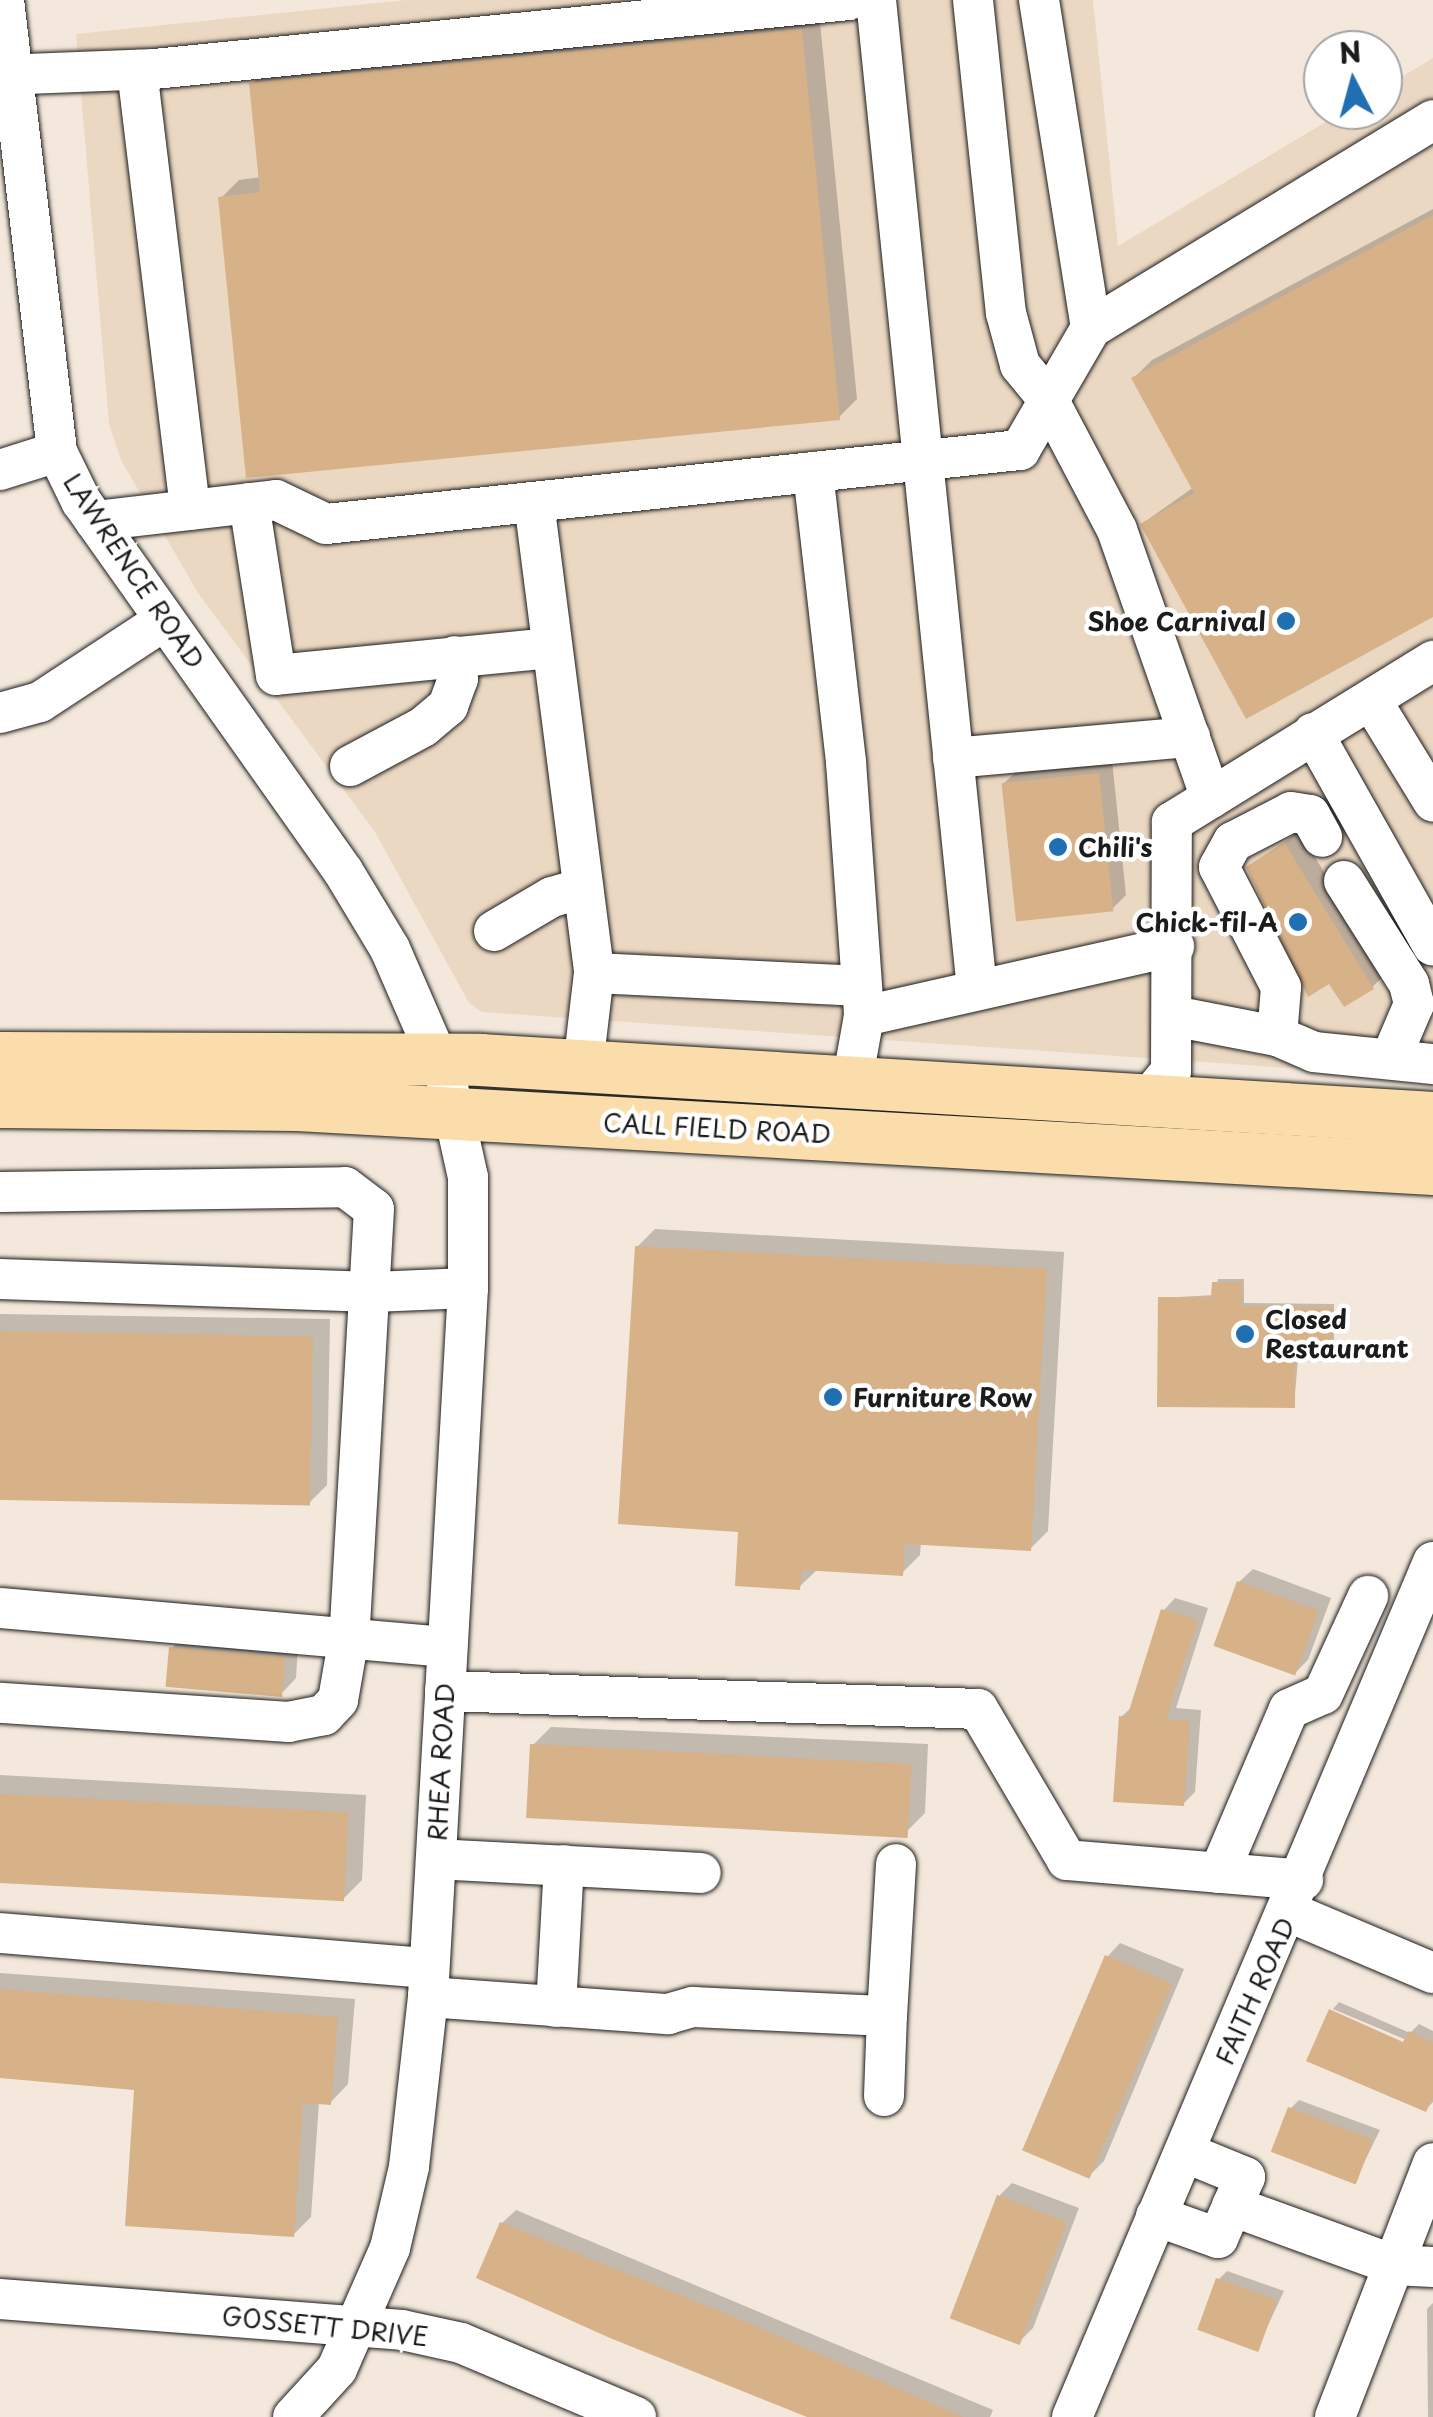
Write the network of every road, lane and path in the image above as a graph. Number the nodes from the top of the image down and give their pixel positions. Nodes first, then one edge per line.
1 (4, 0) edge
2 (849, 0) edge
3 (876, 0) edge
4 (973, 0) edge
5 (1039, 0) edge
6 (138, 70) junction
7 (6, 74) edge
8 (1433, 120) edge
9 (10, 142) edge
10 (1091, 328) junction
11 (1048, 400) junction
12 (57, 452) junction
13 (921, 461) junction
14 (0, 470) edge
15 (813, 472) junction
16 (534, 502) junction
17 (249, 503) junction
18 (190, 510) junction
19 (95, 521) junction
20 (165, 620) junction
21 (552, 648) junction
22 (454, 656) junction
23 (1433, 661) edge
24 (1370, 700) junction
25 (0, 713) edge
26 (1313, 733) junction
27 (1190, 737) junction
28 (952, 758) junction
29 (350, 766) dead end
30 (1211, 798) junction
31 (1433, 801) edge
32 (1322, 837) dead end
33 (1344, 881) dead end
34 (583, 888) junction
35 (494, 930) dead end
36 (1174, 946) junction
37 (1433, 946) edge
38 (594, 973) junction
39 (978, 990) junction
40 (863, 1000) junction
41 (1173, 1016) junction
42 (1277, 1036) junction
43 (0, 1058) edge
44 (1391, 1058) junction
45 (1433, 1064) edge
46 (584, 1066) junction
47 (852, 1083) junction
48 (446, 1084) junction
49 (0, 1102) edge
50 (1146, 1102) junction
51 (1433, 1118) edge
52 (840, 1135) junction
53 (1144, 1153) junction
54 (1433, 1169) edge
55 (0, 1192) edge
56 (0, 1279) edge
57 (468, 1288) junction
58 (373, 1292) junction
59 (1433, 1562) edge
60 (1368, 1596) dead end
61 (0, 1608) edge
62 (349, 1637) junction
63 (447, 1647) junction
64 (1338, 1660) junction
65 (1385, 1679) junction
66 (445, 1691) junction
67 (0, 1704) edge
68 (436, 1859) junction
69 (896, 1864) dead end
70 (564, 1865) junction
71 (701, 1873) dead end
72 (1219, 1873) junction
73 (1296, 1896) junction
74 (0, 1933) edge
75 (1433, 1972) edge
76 (428, 1982) junction
77 (556, 2007) junction
78 (887, 2016) junction
79 (884, 2096) dead end
80 (1184, 2152) junction
81 (1433, 2163) edge
82 (1232, 2206) junction
83 (1156, 2216) junction
84 (1417, 2250) edge
85 (0, 2299) edge
86 (356, 2325) junction
87 (293, 2417) edge
88 (636, 2417) edge
89 (1072, 2417) edge
90 (1335, 2417) edge

1 - 7 street, LAWRENCE ROAD
2 - 6 street
3 - 13 street
4 - 11 street
5 - 10 street
6 - 7 street
6 - 18 street
7 - 9 street, LAWRENCE ROAD
8 - 10 street
9 - 12 street, LAWRENCE ROAD
10 - 11 street
11 - 13 street
11 - 27 street
12 - 14 street
12 - 19 street, LAWRENCE ROAD
13 - 15 street
13 - 28 street
15 - 16 street
15 - 40 street
16 - 17 street
16 - 21 street
17 - 18 street
17 - 22 street
18 - 19 street
19 - 20 street, LAWRENCE ROAD
20 - 25 street
20 - 48 street, LAWRENCE ROAD
21 - 22 street
21 - 34 street
22 - 29 street
23 - 24 street
24 - 26 street
24 - 31 street
26 - 30 street
26 - 37 street
27 - 28 street
27 - 30 street
28 - 39 street
30 - 36 street
32 - 42 street
33 - 44 street
34 - 35 street
34 - 38 street
36 - 39 street
36 - 41 street
38 - 40 street
38 - 46 street
39 - 40 street
40 - 47 street
41 - 42 street
41 - 50 street
42 - 44 street
43 - 48 main road, CALL FIELD ROAD
44 - 45 street
46 - 47 main road, CALL FIELD ROAD
46 - 48 main road, CALL FIELD ROAD
47 - 50 main road, CALL FIELD ROAD
47 - 52 main road
48 - 49 main road, CALL FIELD ROAD
48 - 52 main road, CALL FIELD ROAD
48 - 57 street, RHEA ROAD
50 - 51 main road, CALL FIELD ROAD
50 - 53 main road
52 - 53 main road, CALL FIELD ROAD
53 - 54 main road, CALL FIELD ROAD
55 - 58 street
56 - 58 street
57 - 58 street
57 - 63 street, RHEA ROAD
58 - 62 street
59 - 65 street, FAITH ROAD
60 - 64 street
61 - 62 street
62 - 63 street
62 - 67 street
63 - 66 street, RHEA ROAD
64 - 65 street
64 - 72 street
65 - 73 street, FAITH ROAD
66 - 68 street, RHEA ROAD
66 - 72 street
68 - 70 street
68 - 76 street, RHEA ROAD
69 - 78 street
70 - 71 street
70 - 77 street
72 - 73 street
73 - 75 street
73 - 80 street, FAITH ROAD
74 - 76 street
76 - 77 street
76 - 86 street, RHEA ROAD
77 - 78 street
78 - 79 street
80 - 82 street
80 - 83 street, FAITH ROAD
81 - 84 street
82 - 83 street
82 - 84 street
83 - 89 street, FAITH ROAD
84 - 90 street
85 - 86 street, GOSSETT DRIVE
86 - 87 street, RHEA ROAD
86 - 88 street, GOSSETT DRIVE

